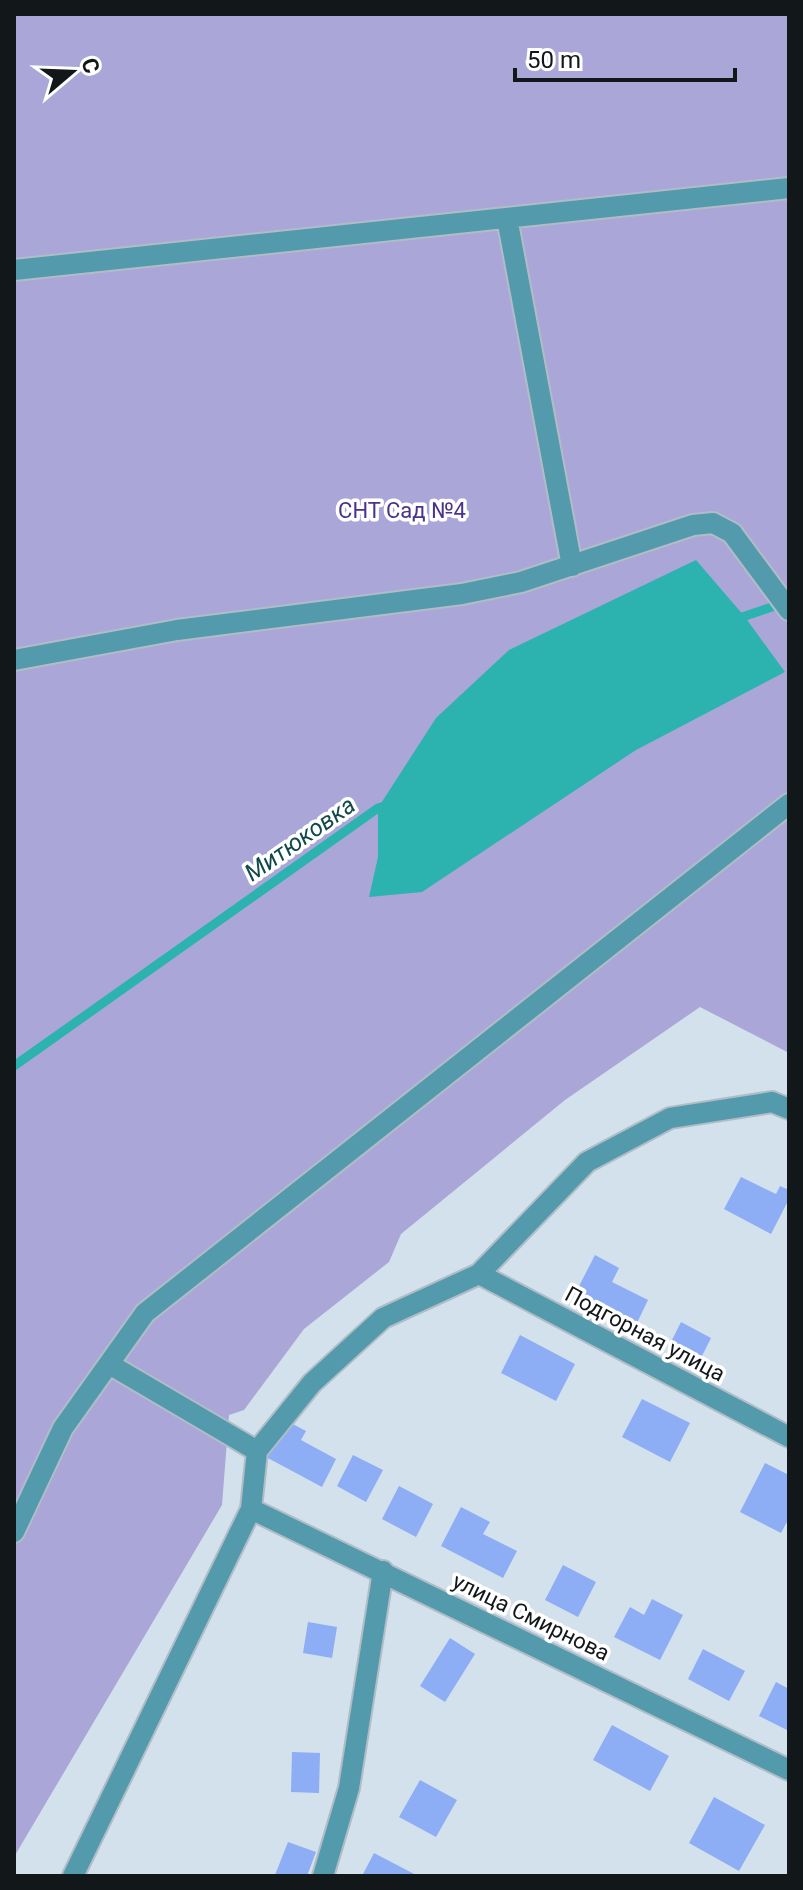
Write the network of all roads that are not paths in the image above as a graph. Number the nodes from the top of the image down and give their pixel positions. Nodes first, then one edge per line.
1 (789, 188) edge
2 (507, 218) junction
3 (14, 270) edge
4 (572, 566) junction
5 (783, 601) edge
6 (14, 660) edge
7 (789, 804) edge
8 (789, 1109) edge
9 (479, 1274) junction
10 (109, 1364) junction
11 (789, 1437) edge
12 (257, 1451) junction
13 (251, 1509) junction
14 (14, 1532) edge
15 (383, 1571) junction
16 (789, 1770) edge
17 (73, 1876) edge
18 (323, 1876) edge

1 - 2 street
2 - 3 street
2 - 4 street
4 - 5 street
4 - 6 street
7 - 10 street
8 - 9 street
9 - 11 street, Подгорная улица
9 - 12 street
10 - 12 street
10 - 14 street
12 - 13 street
13 - 15 street, улица Смирнова
13 - 17 street
15 - 16 street, улица Смирнова
15 - 18 street

